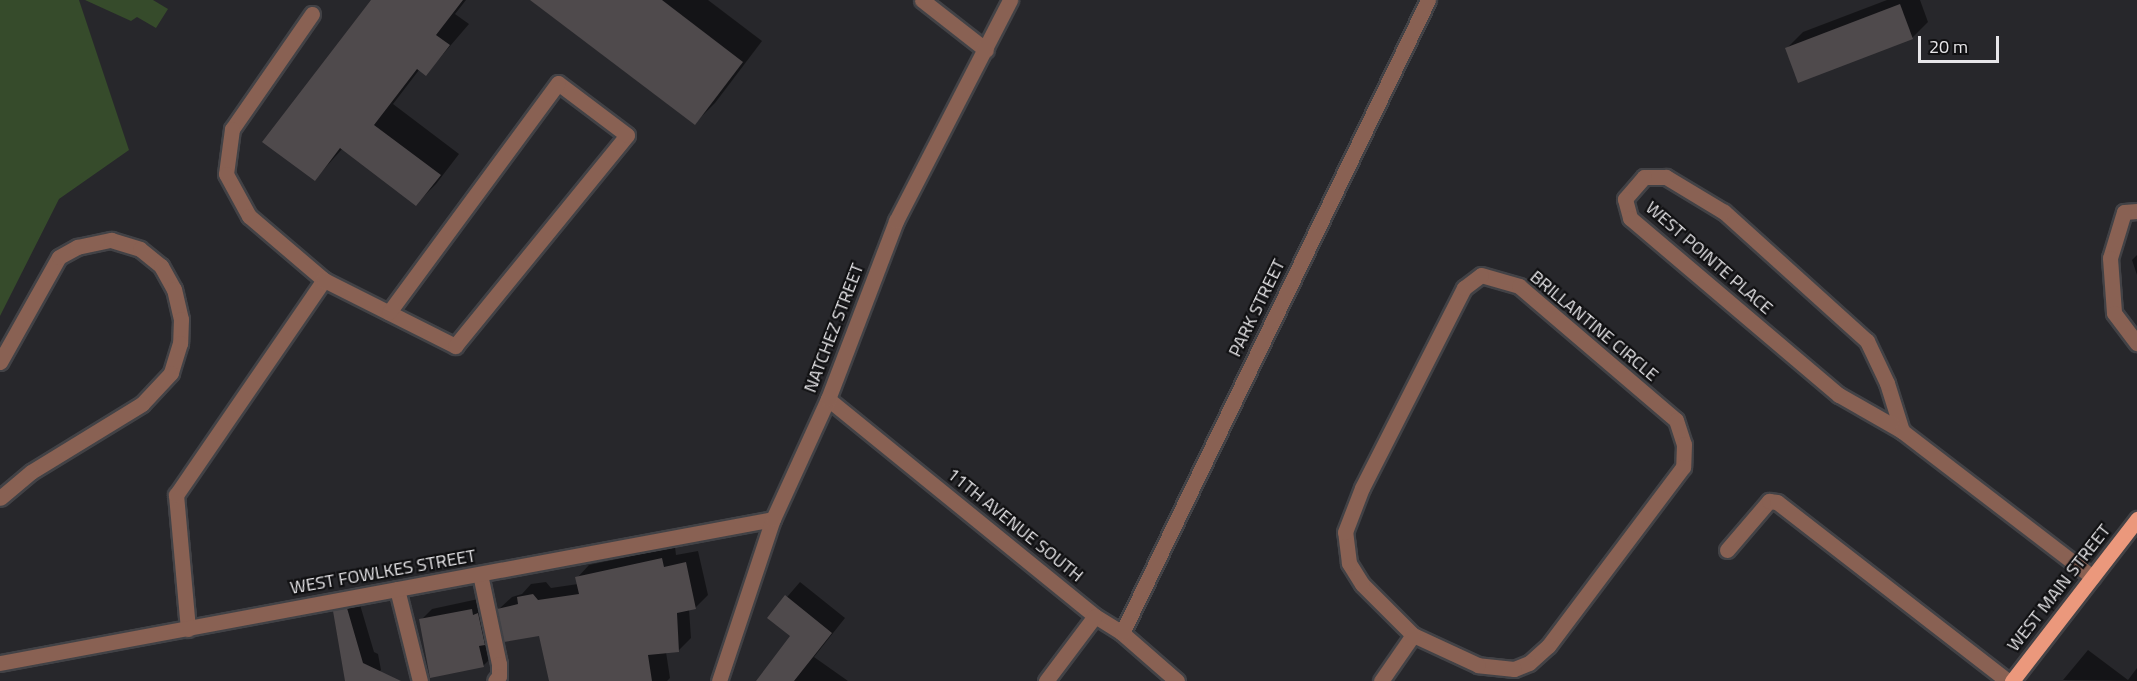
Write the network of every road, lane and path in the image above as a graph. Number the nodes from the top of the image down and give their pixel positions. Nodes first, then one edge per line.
1 (922, 0) edge
2 (1010, 0) edge
3 (1428, 0) edge
4 (312, 14) dead end
5 (986, 50) junction
6 (2137, 211) edge
7 (324, 280) junction
8 (388, 312) junction
9 (2137, 343) edge
10 (0, 362) edge
11 (828, 399) junction
12 (1902, 431) junction
13 (0, 498) edge
14 (773, 519) junction
15 (2137, 519) edge
16 (1727, 550) dead end
17 (480, 574) junction
18 (2092, 577) junction
19 (397, 589) junction
20 (1095, 616) junction
21 (188, 628) junction
22 (1122, 633) junction
23 (1413, 635) junction
24 (0, 663) edge
25 (420, 681) edge
26 (495, 681) edge
27 (719, 681) edge
28 (1046, 681) edge
29 (1177, 681) edge
30 (1382, 681) edge
31 (2010, 681) edge

1 - 5 street
2 - 5 street, NATCHEZ STREET
3 - 22 street, PARK STREET
4 - 7 street
5 - 11 street, NATCHEZ STREET
6 - 9 street
7 - 8 street
7 - 21 street
8 - 8 street
10 - 13 street
11 - 14 street, NATCHEZ STREET
11 - 20 street, 11TH AVENUE SOUTH
12 - 12 street, WEST POINTE PLACE
12 - 18 street, WEST POINTE PLACE
14 - 17 street, WEST FOWLKES STREET
14 - 27 street, NATCHEZ STREET
15 - 18 main road, WEST MAIN STREET
16 - 31 street
17 - 19 street, WEST FOWLKES STREET
17 - 26 street
18 - 31 main road, WEST MAIN STREET
19 - 21 street, WEST FOWLKES STREET
19 - 25 street
20 - 22 street, 11TH AVENUE SOUTH
20 - 28 street
21 - 24 street, WEST FOWLKES STREET
22 - 29 street, 11TH AVENUE SOUTH
23 - 23 street, BRILLANTINE CIRCLE
23 - 30 street

